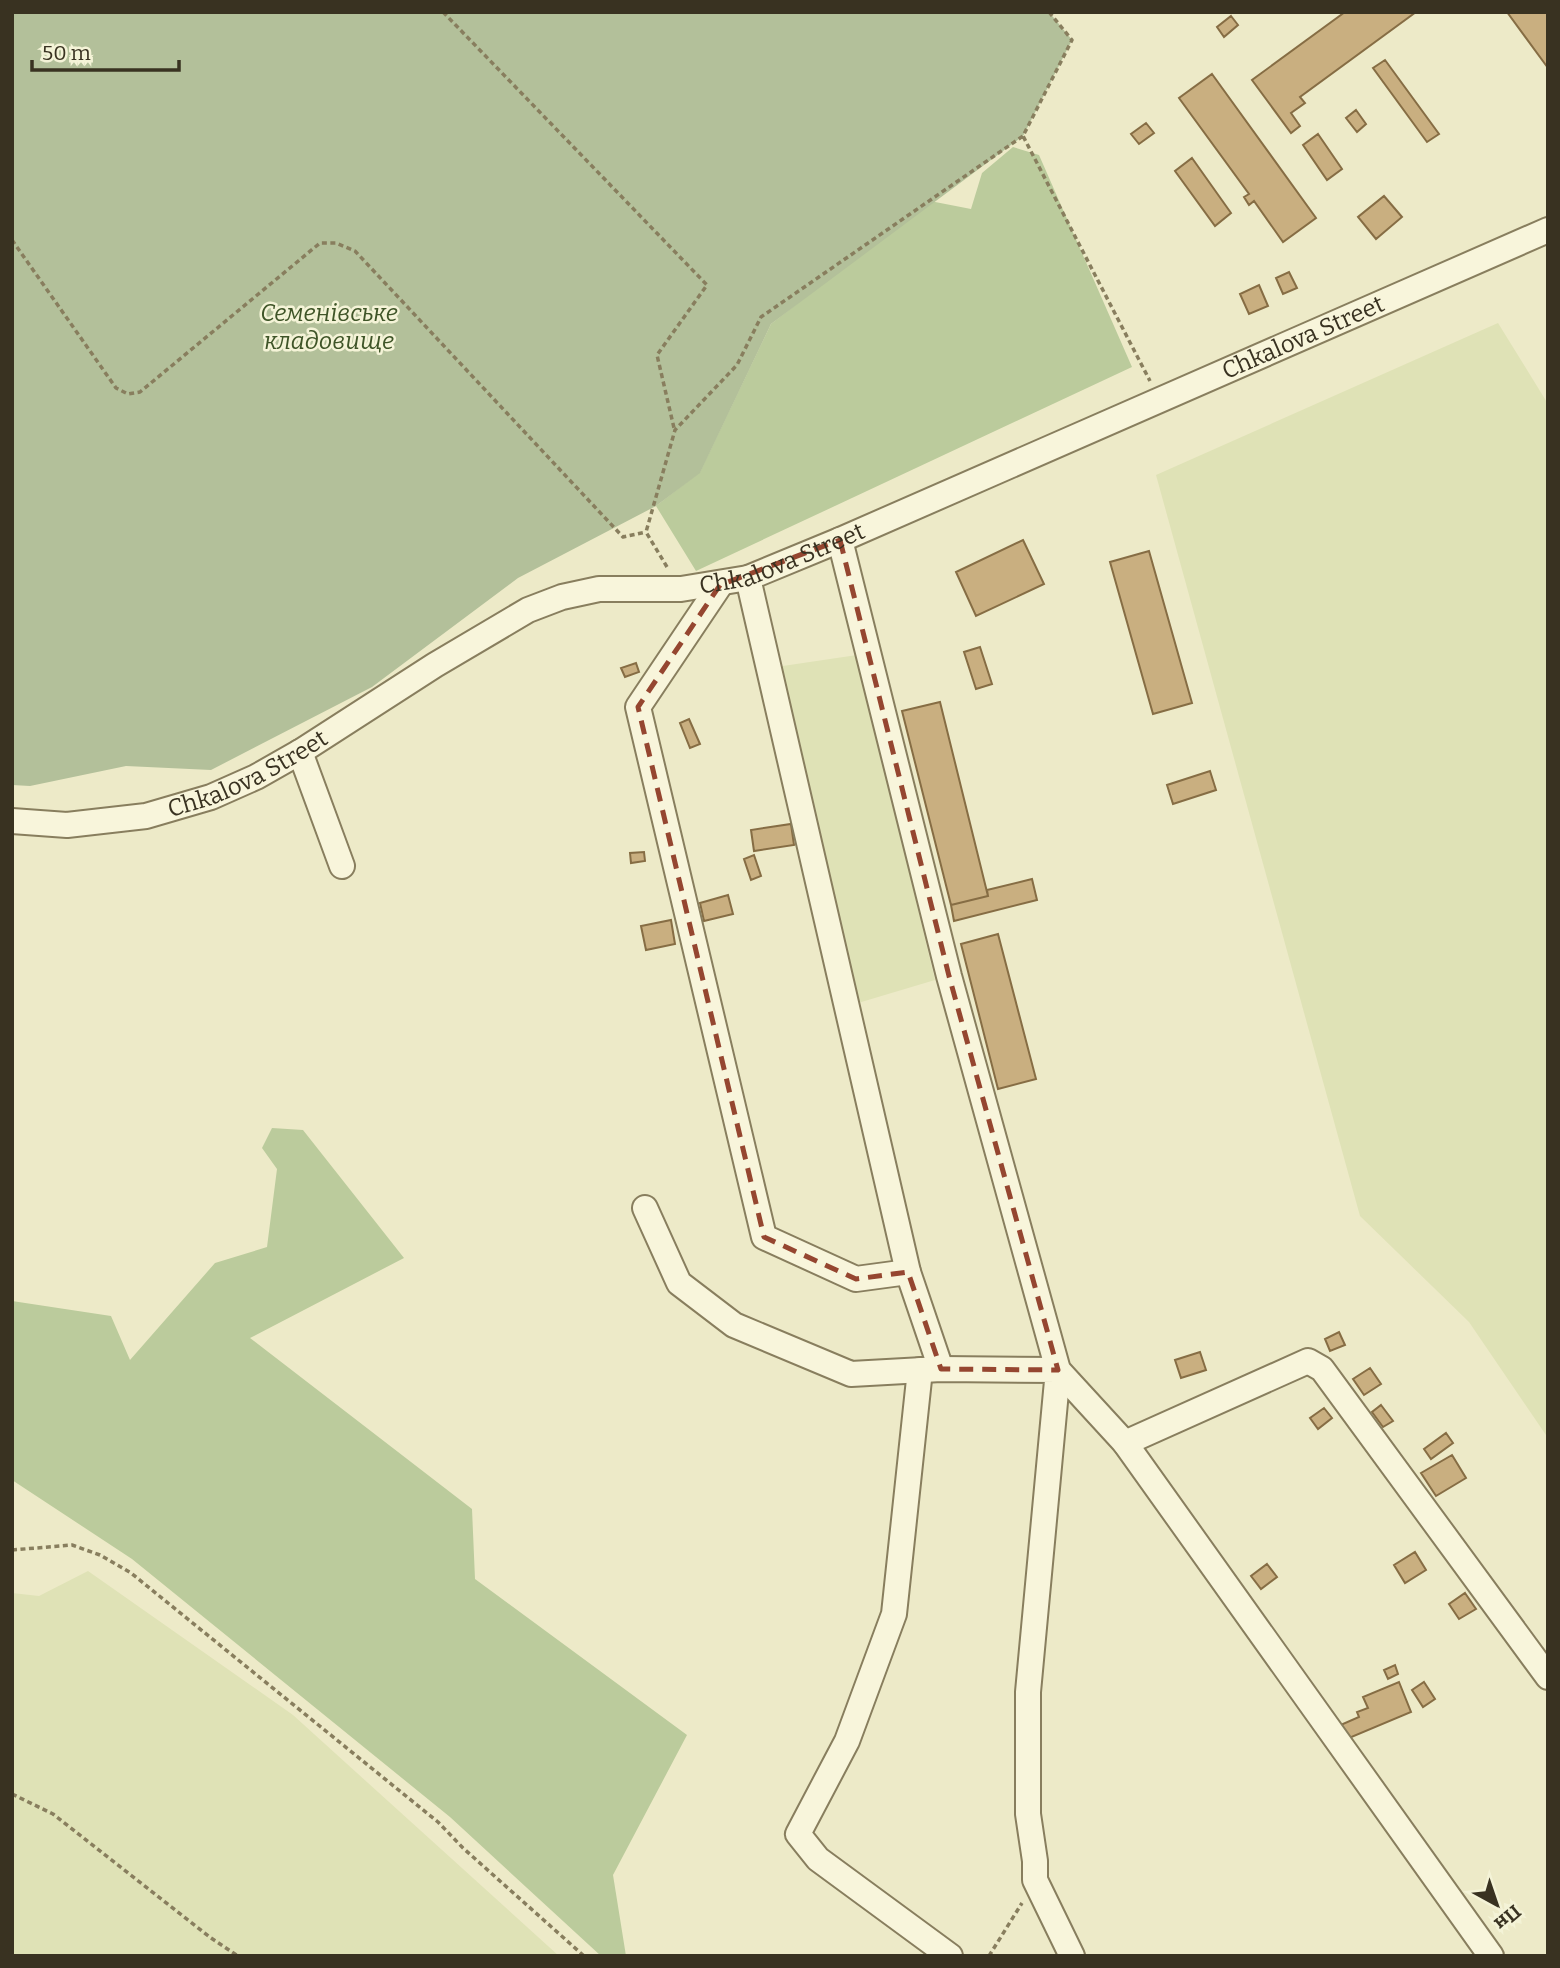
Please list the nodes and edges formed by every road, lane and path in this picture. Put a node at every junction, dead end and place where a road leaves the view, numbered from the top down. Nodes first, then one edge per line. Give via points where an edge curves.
1 (443, 12) edge
2 (1049, 12) edge
3 (1023, 136) junction
4 (1548, 230) edge
5 (12, 240) edge
6 (1159, 399) junction
7 (675, 430) junction
8 (646, 532) junction
9 (840, 540) junction
10 (748, 579) junction
11 (720, 585) junction
12 (681, 589) junction
13 (299, 752) junction
14 (12, 821) edge
15 (342, 866) dead end
16 (645, 1208) dead end
17 (908, 1272) junction
18 (931, 1369) junction
19 (1058, 1370) junction
20 (1125, 1443) junction
21 (12, 1550) edge
22 (1548, 1677) edge
23 (12, 1794) edge
24 (1035, 1880) junction
25 (238, 1956) edge
26 (584, 1956) edge
27 (950, 1956) edge
28 (989, 1956) edge
29 (1072, 1956) edge
30 (1491, 1956) edge

1 - 7 path via 707,285 657,355
2 - 3 path via 1072,40
3 - 6 path
3 - 7 path via 761,317 737,365
4 - 6 street, Chkalova Street
5 - 8 path via 116,388 128,394 140,392 320,243 336,243 355,251 623,537
6 - 9 street, Chkalova Street
7 - 8 path
8 - 12 path
9 - 10 street, Chkalova Street
9 - 19 street via 949,976
10 - 11 street, Chkalova Street
10 - 17 street
11 - 12 street, Chkalova Street
11 - 17 street via 638,707 764,1237 856,1279
12 - 13 street, Chkalova Street via 599,589 528,610
13 - 14 street, Chkalova Street via 211,797 146,816 67,825
13 - 15 street
16 - 18 street via 680,1283 734,1325 851,1374
17 - 18 street
18 - 19 street
18 - 27 street via 894,1614 847,1741 798,1834 818,1859
19 - 20 street
19 - 24 street via 1028,1692 1028,1814
20 - 22 street via 1308,1361 1322,1369
20 - 30 street
21 - 26 path via 72,1545 131,1573 438,1822
23 - 25 path via 52,1814
24 - 28 path
24 - 29 street

